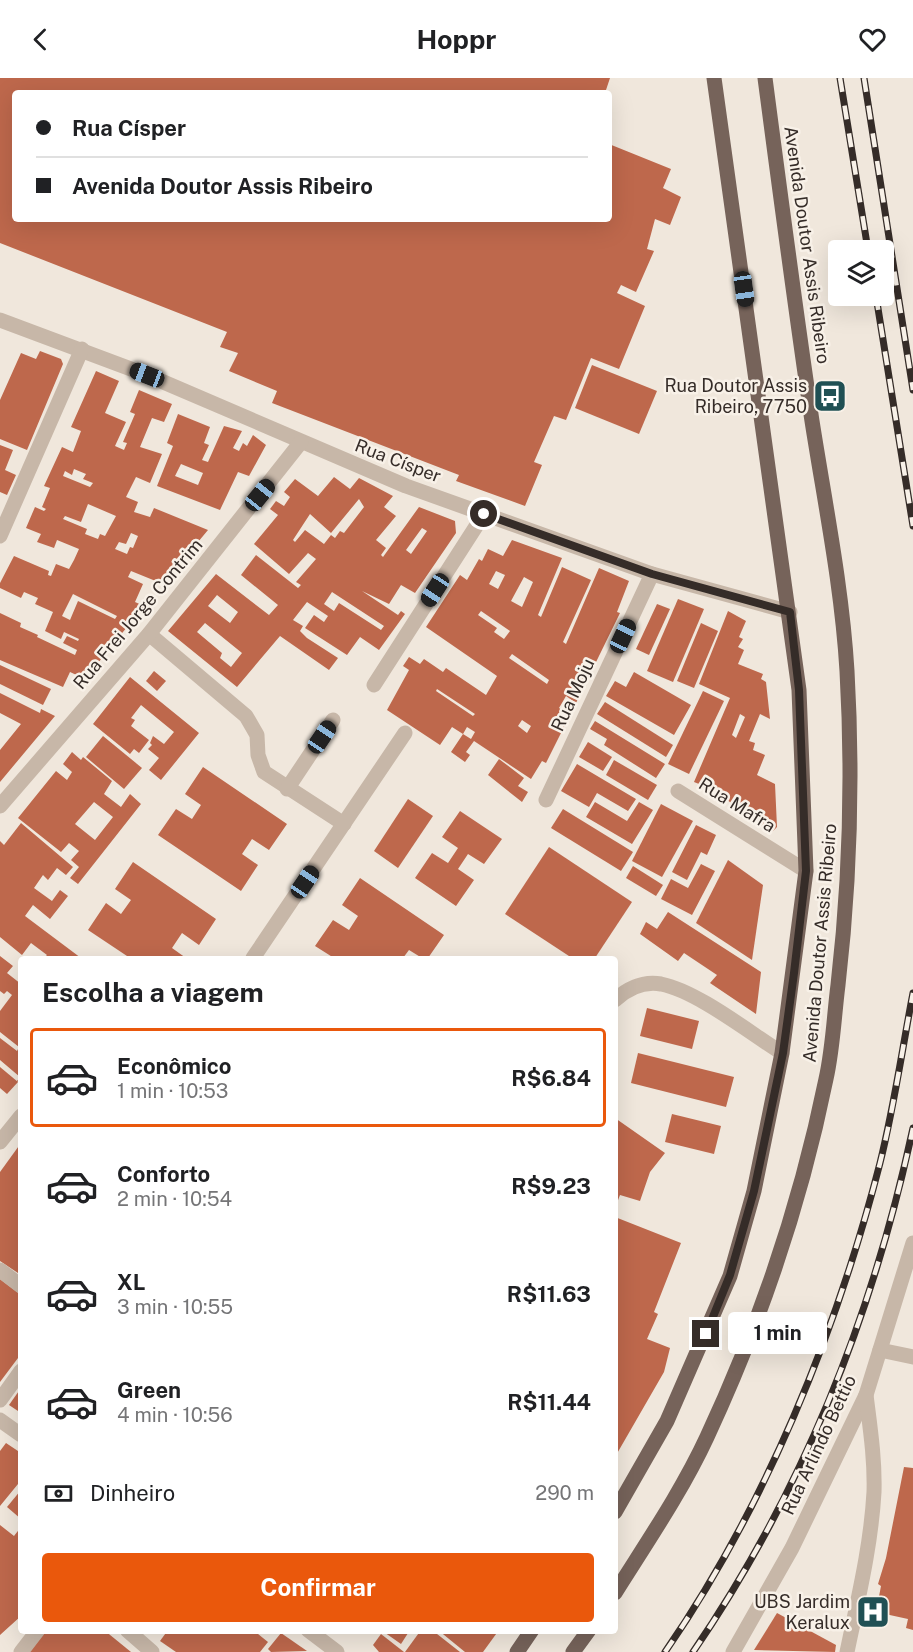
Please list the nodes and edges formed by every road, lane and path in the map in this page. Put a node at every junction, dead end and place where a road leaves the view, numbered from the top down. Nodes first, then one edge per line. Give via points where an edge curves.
1 (714, 78) edge
2 (765, 78) edge
3 (0, 320) edge
4 (82, 350) junction
5 (302, 442) junction
6 (484, 514) junction
7 (0, 536) edge
8 (652, 574) junction
9 (790, 612) junction
10 (149, 634) junction
11 (374, 685) dead end
12 (333, 720) dead end
13 (405, 733) dead end
14 (287, 789) junction
15 (678, 791) dead end
16 (546, 800) dead end
17 (0, 806) edge
18 (344, 824) junction
19 (806, 871) junction
20 (254, 956) edge
21 (618, 997) edge
22 (783, 1053) junction
23 (18, 1120) edge
24 (0, 1142) edge
25 (913, 1243) edge
26 (0, 1270) edge
27 (18, 1284) edge
28 (880, 1350) junction
29 (913, 1357) edge
30 (18, 1375) edge
31 (866, 1395) junction
32 (0, 1400) edge
33 (0, 1420) edge
34 (18, 1432) edge
35 (618, 1502) edge
36 (618, 1588) edge
37 (35, 1634) edge
38 (131, 1634) edge
39 (529, 1634) edge
40 (586, 1634) edge
41 (324, 1635) edge
42 (21, 1652) edge
43 (152, 1652) edge
44 (337, 1652) edge
45 (517, 1652) edge
46 (573, 1652) edge
47 (733, 1652) edge
48 (847, 1652) edge

1 - 9 main road, Avenida Doutor Assis Ribeiro
2 - 36 main road, Avenida Doutor Assis Ribeiro via 847,669 850,828 844,934 828,1074 808,1160 772,1275 747,1345 705,1440
3 - 4 street, Rua Císper
4 - 5 street, Rua Císper
4 - 7 street
5 - 6 street, Rua Císper
5 - 10 street, Rua Frei Jorge Contrim
6 - 8 street, Rua Císper
6 - 11 street
8 - 9 street, Rua Císper
8 - 16 street, Rua Moju
9 - 19 main road, Avenida Doutor Assis Ribeiro via 799,690
10 - 14 street via 246,716 257,735 264,772
10 - 17 street, Rua Frei Jorge Contrim
12 - 14 street
13 - 18 street
14 - 18 street
15 - 19 street, Rua Mafra
18 - 20 street
19 - 22 main road, Avenida Doutor Assis Ribeiro
21 - 22 street via 637,985 673,987
22 - 35 main road, Avenida Doutor Assis Ribeiro via 754,1191 730,1275 667,1421
23 - 24 street
25 - 28 street, Rua Arlindo Bettio
26 - 27 street
28 - 29 street
28 - 31 street, Rua Arlindo Bettio
30 - 32 street
31 - 47 street, Rua Arlindo Bettio via 792,1548
31 - 48 street via 874,1492
33 - 34 street
37 - 42 street
38 - 43 street
39 - 45 main road
40 - 46 main road
41 - 44 street

